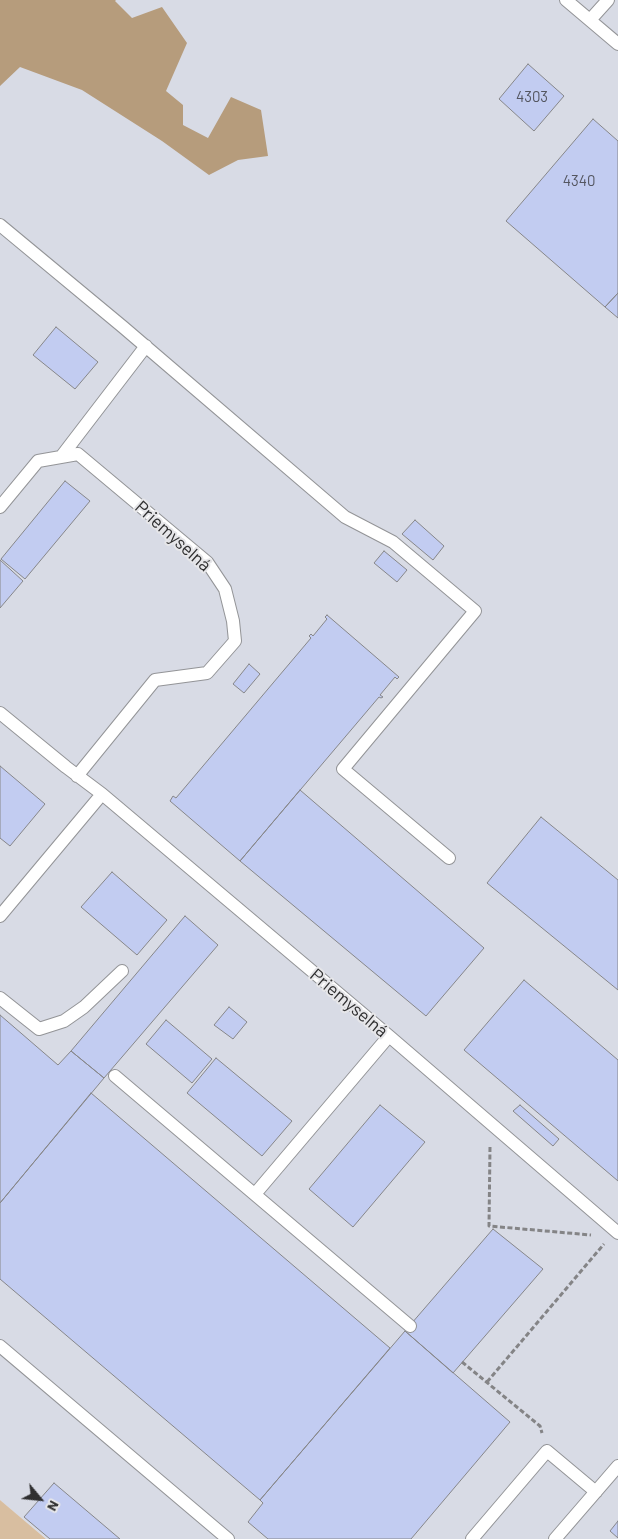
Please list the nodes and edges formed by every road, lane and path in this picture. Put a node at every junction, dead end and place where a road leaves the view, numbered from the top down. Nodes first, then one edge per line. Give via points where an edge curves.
1 (566, 0) edge
2 (608, 0) edge
3 (590, 20) junction
4 (618, 44) edge
5 (0, 225) edge
6 (146, 346) junction
7 (60, 457) junction
8 (0, 507) edge
9 (0, 713) edge
10 (77, 776) junction
11 (102, 794) junction
12 (449, 858) dead end
13 (0, 916) edge
14 (122, 971) dead end
15 (0, 998) edge
16 (389, 1036) junction
17 (115, 1076) dead end
18 (490, 1122) junction
19 (255, 1194) junction
20 (615, 1233) edge
21 (410, 1326) dead end
22 (0, 1346) edge
23 (462, 1362) dead end
24 (487, 1382) junction
25 (547, 1451) junction
26 (618, 1466) edge
27 (596, 1492) junction
28 (228, 1539) edge
29 (472, 1539) edge
30 (554, 1539) edge

1 - 3 lane
2 - 3 lane
3 - 4 lane
5 - 6 lane
6 - 7 lane
6 - 12 lane via 345,517 393,542 475,611 343,769
7 - 8 lane, Priemyselná via 38,461
7 - 10 lane, Priemyselná via 78,454 207,562 225,589 235,641 207,673 155,680
9 - 10 lane, Priemyselná
10 - 11 lane, Priemyselná
11 - 13 lane
11 - 16 lane, Priemyselná
14 - 15 lane via 64,1021 39,1029
16 - 18 lane, Priemyselná
16 - 19 lane
17 - 19 lane
18 - 20 lane, Priemyselná
18 - 20 path via 489,1226
19 - 21 lane
20 - 24 path
22 - 28 lane
23 - 24 path
24 - 25 path via 540,1426
25 - 27 lane
25 - 29 lane
26 - 27 lane
27 - 30 lane

